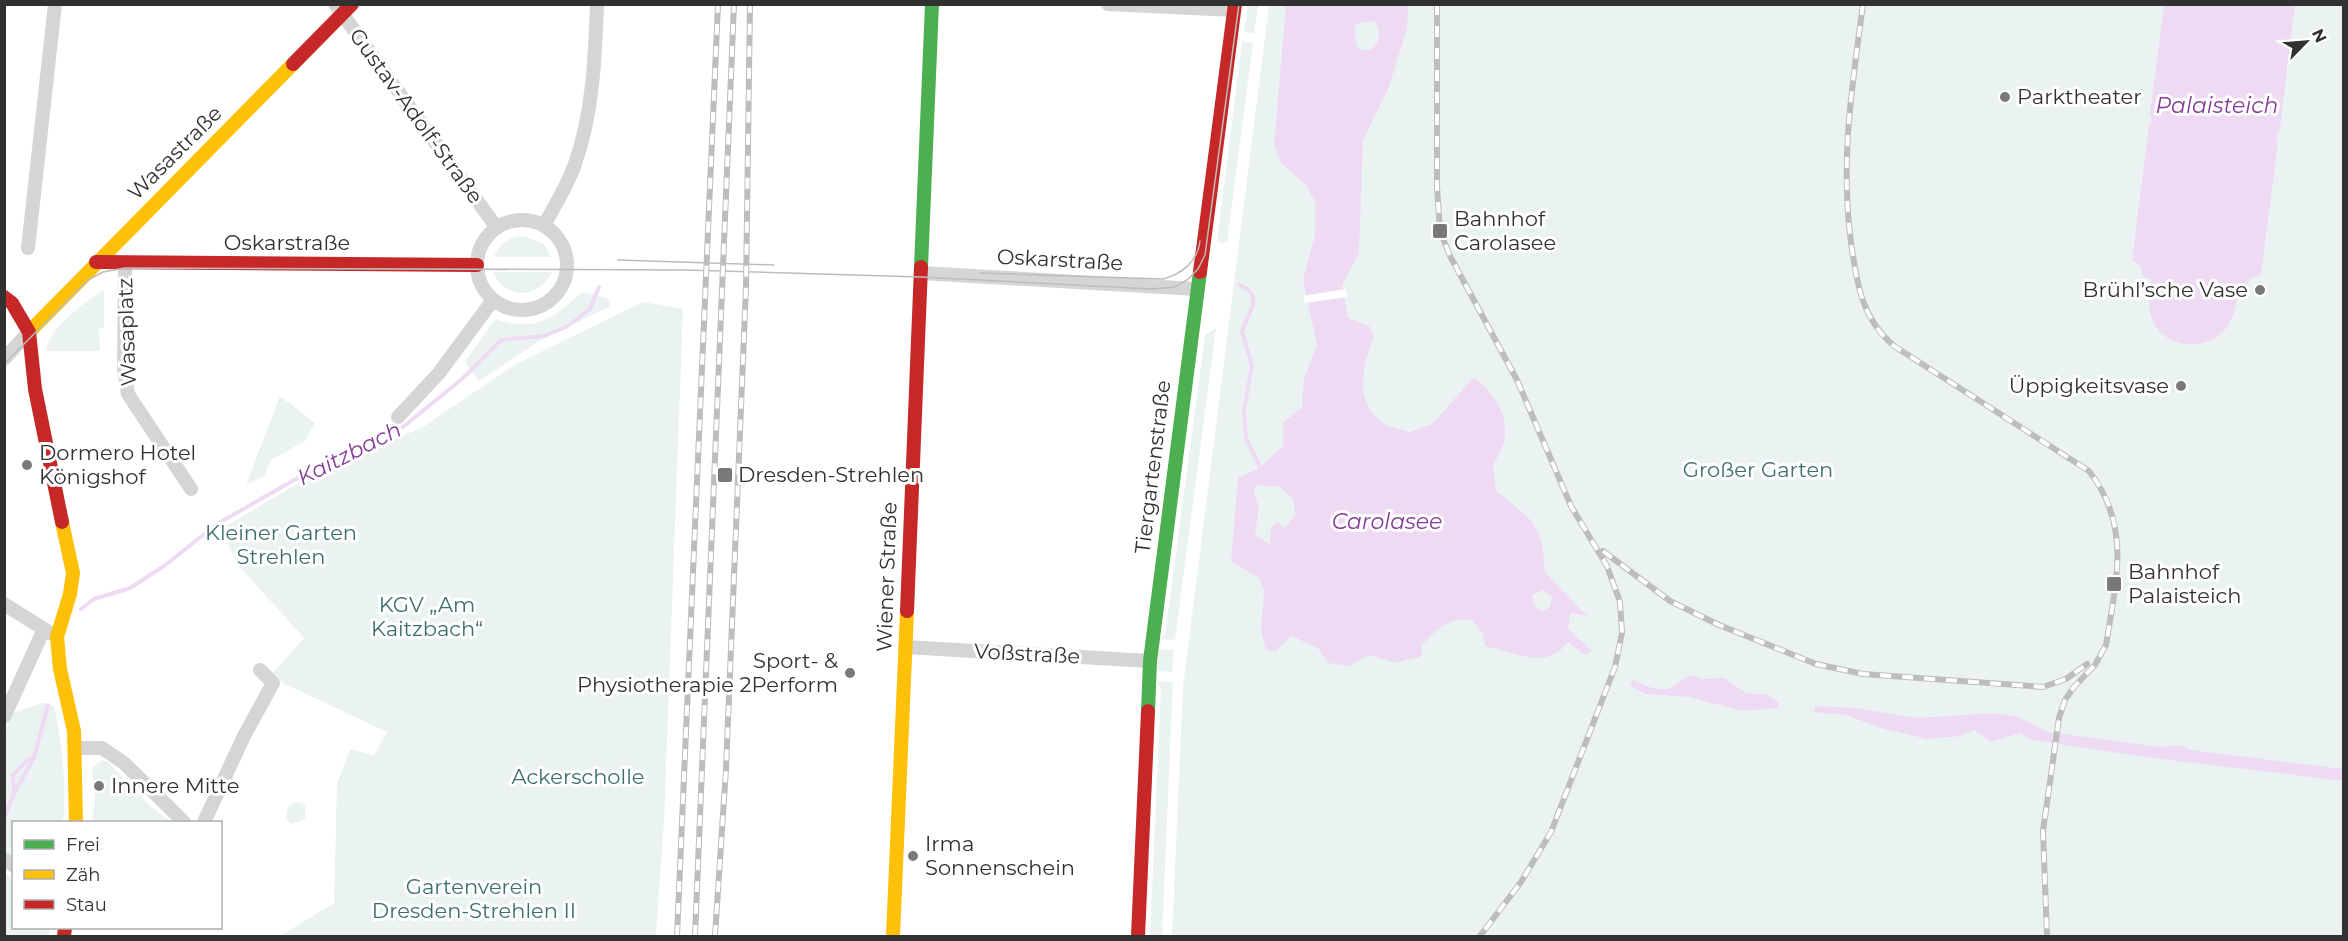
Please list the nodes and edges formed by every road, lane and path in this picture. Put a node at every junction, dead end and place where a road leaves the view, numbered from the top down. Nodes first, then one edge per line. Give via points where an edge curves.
1 (55, 4) edge
2 (597, 4) edge
3 (932, 4) edge
4 (1108, 4) edge
5 (1235, 7) edge
6 (343, 8) edge
7 (544, 226) junction
8 (497, 228) junction
9 (28, 248) dead end
10 (96, 262) junction
11 (125, 264) junction
12 (477, 264) junction
13 (921, 273) junction
14 (1197, 289) junction
15 (4, 297) edge
16 (493, 300) junction
17 (29, 333) junction
18 (4, 359) edge
19 (398, 417) dead end
20 (191, 489) dead end
21 (4, 604) edge
22 (44, 628) junction
23 (57, 637) junction
24 (905, 647) junction
25 (1150, 661) junction
26 (260, 670) dead end
27 (4, 717) edge
28 (76, 748) junction
29 (76, 821) edge
30 (183, 821) edge
31 (204, 821) edge
32 (893, 936) edge
33 (1138, 936) edge

1 - 9 street
2 - 7 street via 592,97 586,125 575,165
3 - 13 street, Wiener Straße
4 - 5 street
5 - 14 street, Tiergartenstraße
6 - 8 street, Gustav-Adolf-Straße
6 - 10 street, Wasastraße
7 - 8 street via 520,220
7 - 16 street via 563,246 567,260 564,282 556,294 533,309 505,307
8 - 12 street via 481,247
10 - 11 street, Oskarstraße
10 - 17 street, Wasastraße
11 - 12 street, Oskarstraße
11 - 20 street, Wasaplatz via 125,385
12 - 16 street via 480,280
13 - 14 street, Oskarstraße
13 - 24 street, Wiener Straße
14 - 25 street, Tiergartenstraße
15 - 17 street via 12,303
16 - 19 street via 439,373
17 - 18 street
17 - 23 street via 36,395 73,573
21 - 22 street
22 - 23 street
22 - 27 street
23 - 28 street
24 - 25 street, Voßstraße
24 - 32 street, Wiener Straße
25 - 33 street, Tiergartenstraße
26 - 31 street via 273,683
28 - 29 street
28 - 30 street via 102,748 117,758

